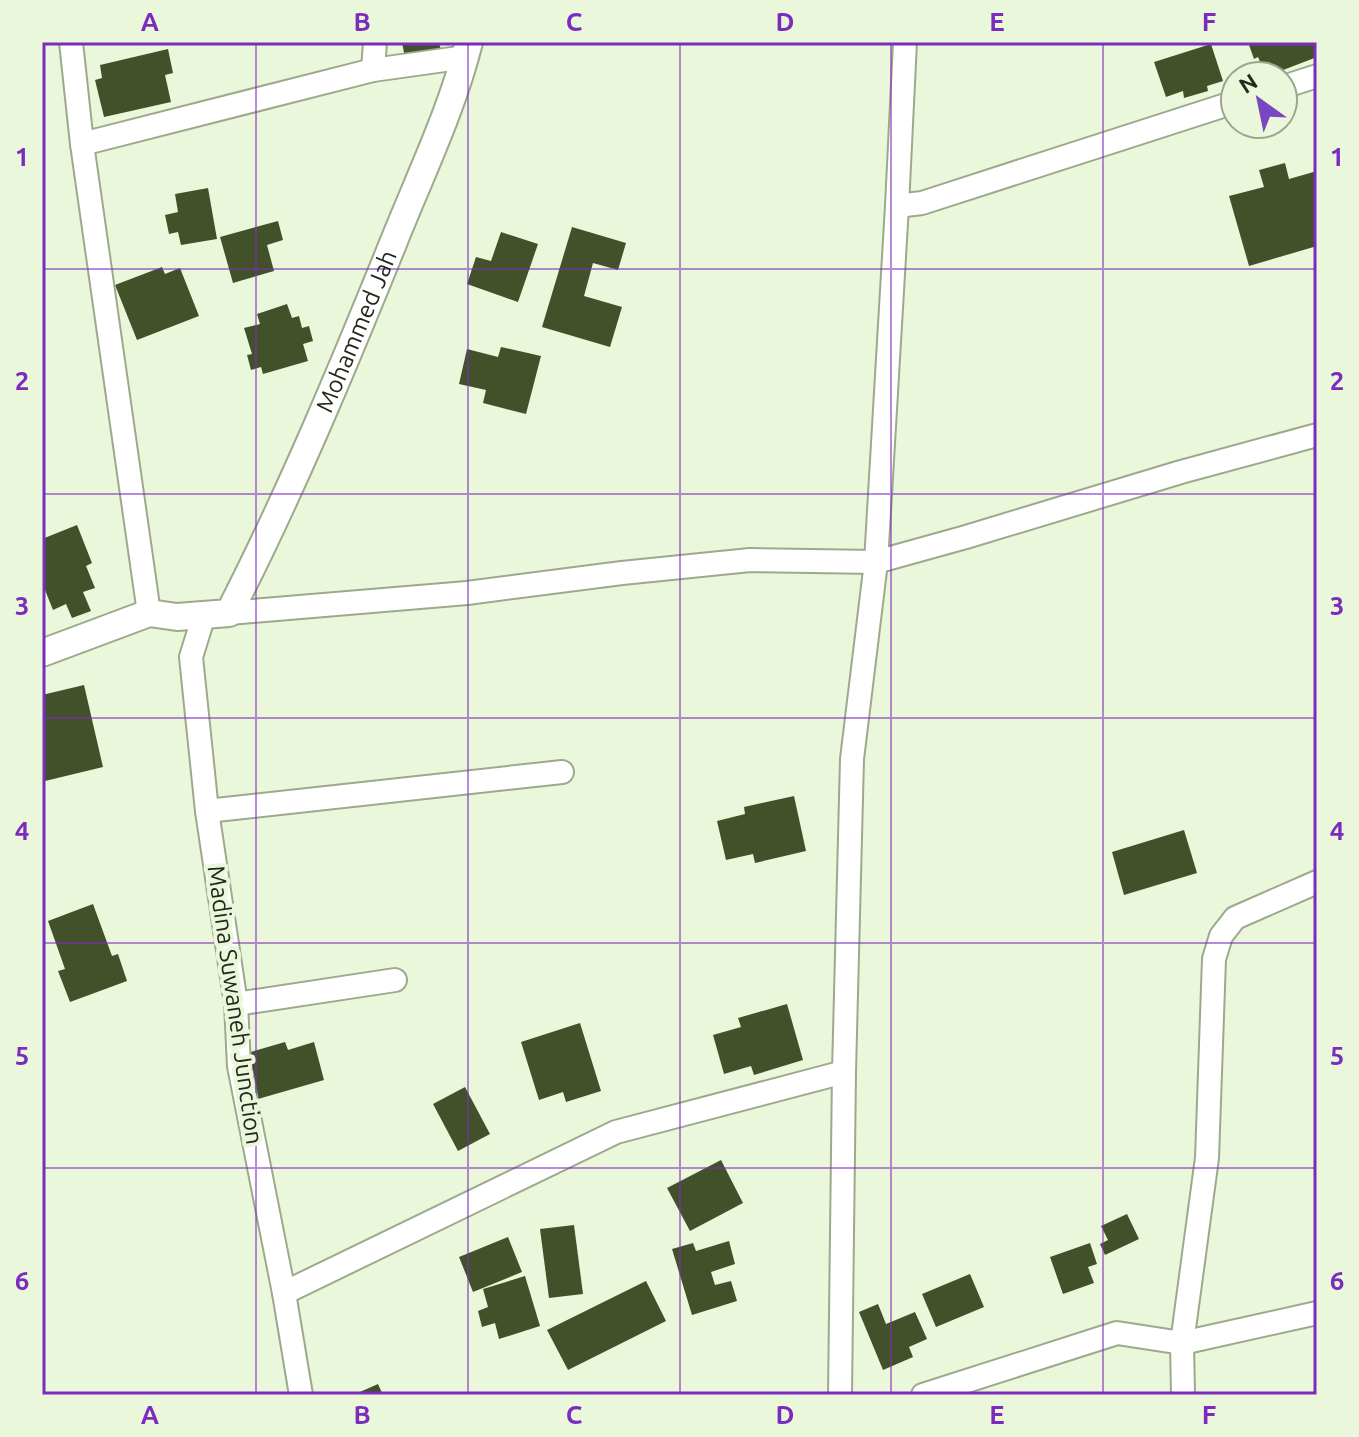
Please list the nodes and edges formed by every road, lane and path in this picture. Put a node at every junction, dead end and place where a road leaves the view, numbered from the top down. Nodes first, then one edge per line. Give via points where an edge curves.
1 (71, 42) edge
2 (375, 42) edge
3 (905, 42) edge
4 (468, 49) edge
5 (373, 70) junction
6 (1219, 107) edge
7 (82, 144) junction
8 (897, 206) junction
9 (1317, 435) edge
10 (876, 562) junction
11 (149, 613) junction
12 (216, 614) junction
13 (42, 653) edge
14 (562, 772) dead end
15 (207, 811) junction
16 (1317, 882) edge
17 (395, 980) dead end
18 (236, 1004) junction
19 (844, 1072) junction
20 (284, 1293) junction
21 (1317, 1313) edge
22 (1182, 1343) junction
23 (301, 1395) edge
24 (840, 1395) edge
25 (923, 1395) edge
26 (1183, 1395) edge

1 - 7 street
2 - 5 street
3 - 8 street
4 - 5 street
4 - 12 street, Mohammed Jah via 334,388 268,536
5 - 7 street
6 - 8 street via 922,203
7 - 11 street
8 - 10 street
9 - 10 street
10 - 12 street via 750,560 467,593
10 - 19 street via 852,759
11 - 12 street
11 - 13 street
12 - 15 street, Madina Suwaneh Junction via 191,657
14 - 15 street
15 - 18 street, Madina Suwaneh Junction
16 - 22 street via 1235,918 1221,936 1214,959 1207,1158
17 - 18 street
18 - 20 street, Madina Suwaneh Junction via 239,1066
19 - 20 street via 616,1132
19 - 24 street
20 - 23 street, Madina Suwaneh Junction
21 - 22 street
22 - 25 street via 1117,1333
22 - 26 street

